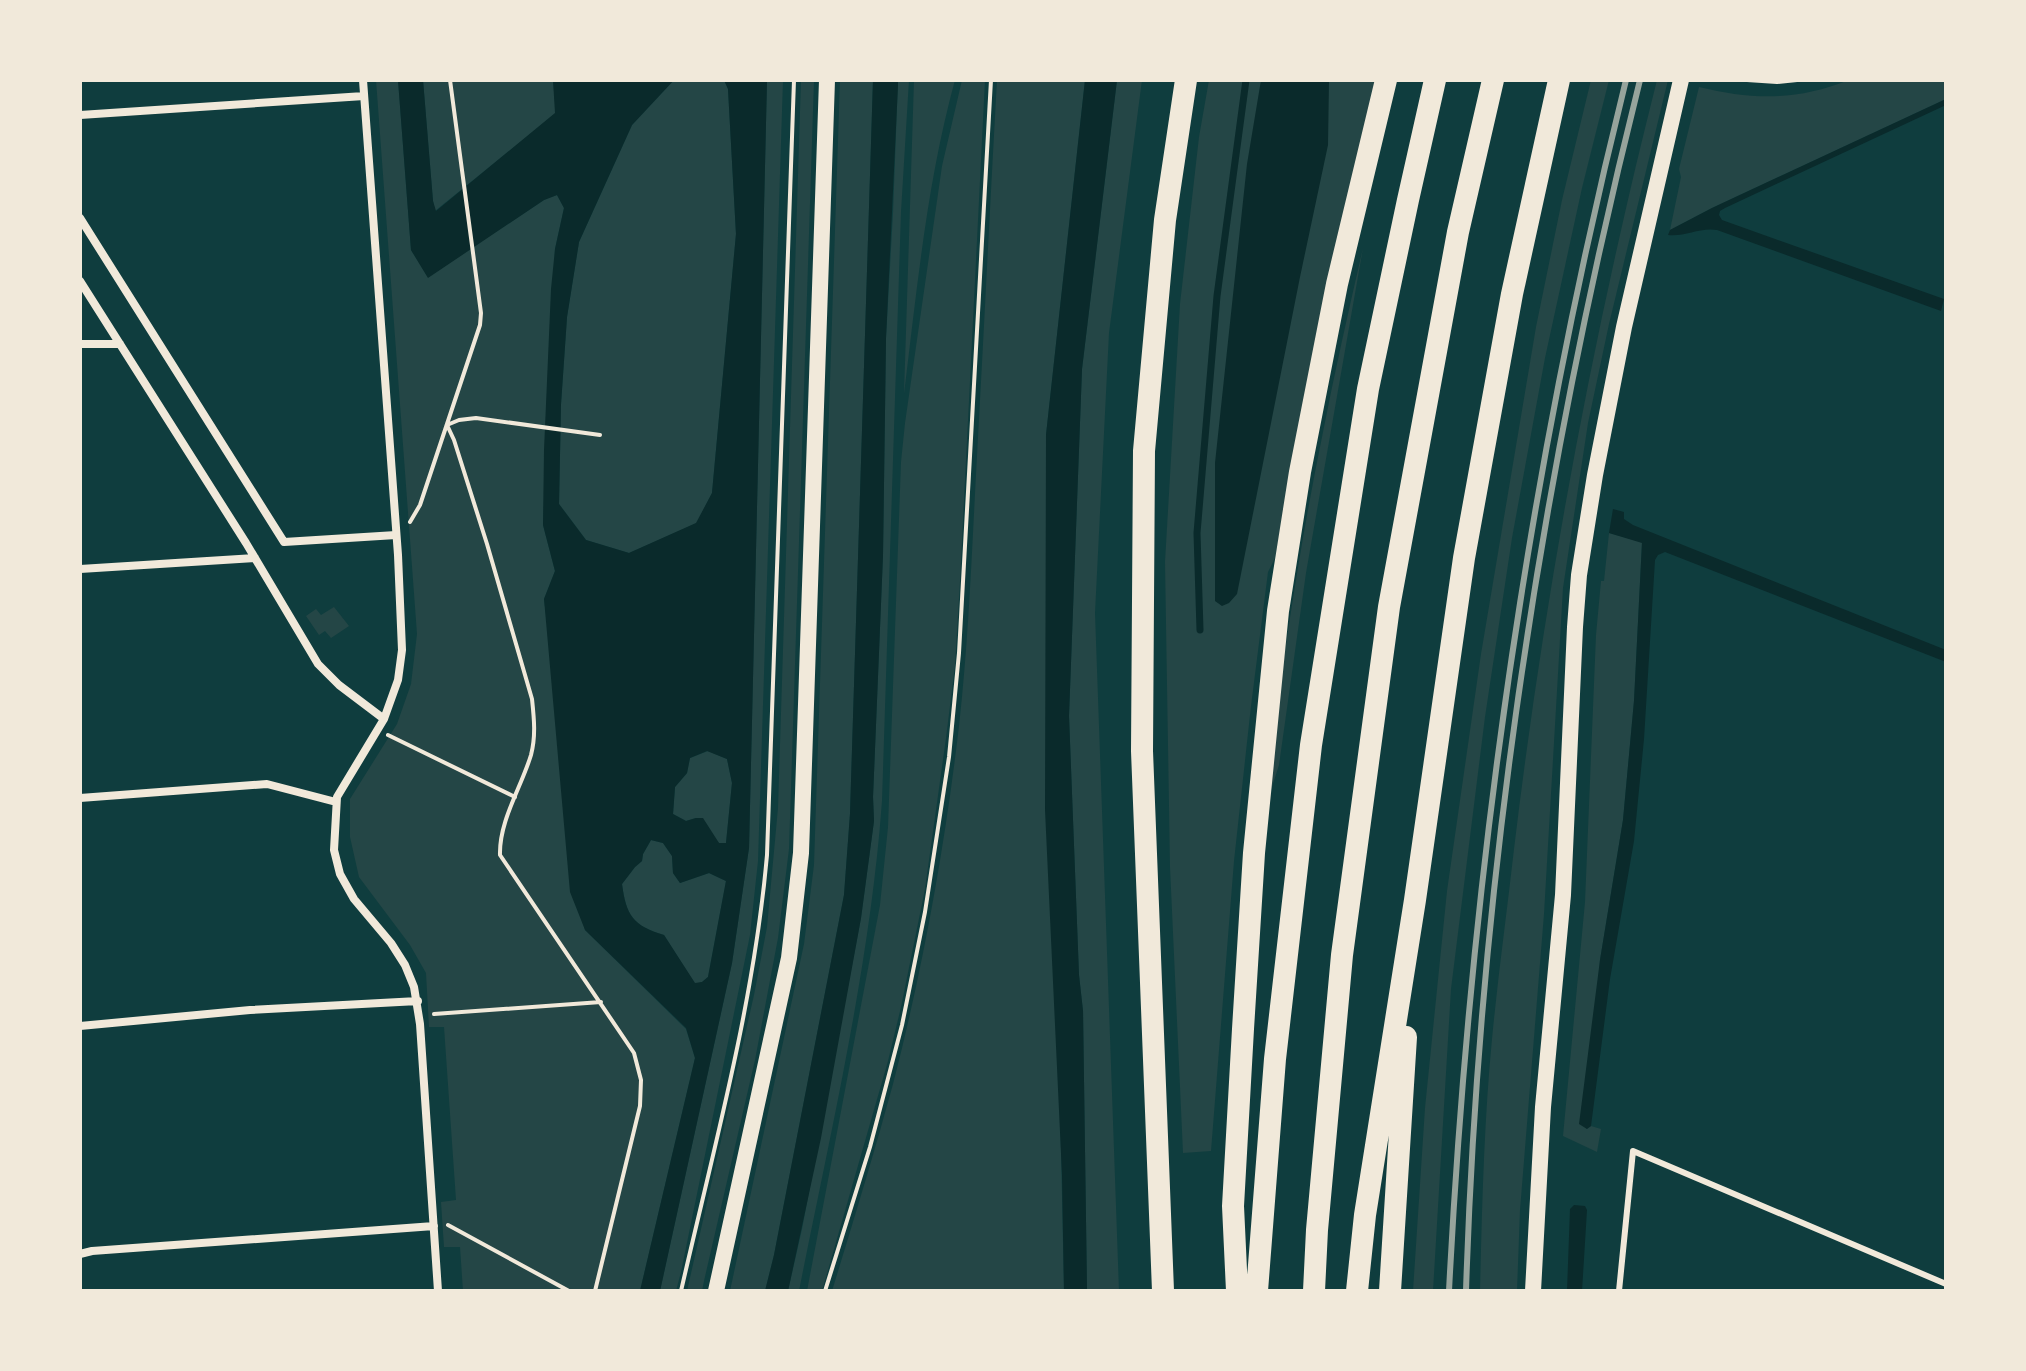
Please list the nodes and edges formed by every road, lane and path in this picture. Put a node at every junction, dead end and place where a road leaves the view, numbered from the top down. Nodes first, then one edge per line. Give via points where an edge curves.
1 (363, 80) edge
2 (450, 80) edge
3 (794, 80) edge
4 (827, 80) edge
5 (991, 80) edge
6 (1186, 80) edge
7 (1386, 80) edge
8 (1435, 80) edge
9 (1493, 80) edge
10 (1559, 80) edge
11 (1681, 80) edge
12 (1747, 80) edge
13 (1797, 80) edge
14 (364, 96) junction
15 (80, 115) edge
16 (80, 218) edge
17 (80, 281) edge
18 (80, 344) edge
19 (120, 344) junction
20 (447, 425) junction
21 (600, 435) dead end
22 (396, 535) junction
23 (255, 558) junction
24 (80, 569) edge
25 (384, 719) junction
26 (377, 730) junction
27 (515, 797) junction
28 (80, 798) edge
29 (336, 802) junction
30 (1415, 900) junction
31 (418, 1001) junction
32 (601, 1002) junction
33 (419, 1016) junction
34 (80, 1026) edge
35 (434, 1226) junction
36 (80, 1254) edge
37 (1946, 1284) edge
38 (716, 1290) edge
39 (438, 1291) edge
40 (569, 1291) edge
41 (595, 1291) edge
42 (681, 1291) edge
43 (825, 1291) edge
44 (1163, 1291) edge
45 (1237, 1291) edge
46 (1257, 1291) edge
47 (1314, 1291) edge
48 (1357, 1291) edge
49 (1390, 1291) edge
50 (1533, 1291) edge
51 (1619, 1291) edge

1 - 14 street
2 - 20 path via 481,301 480,325
3 - 42 path via 763,904
4 - 38 main road via 801,853 789,958
5 - 43 path via 949,757 902,1025
6 - 44 highway via 1165,220 1144,451 1142,751
7 - 45 highway via 1331,315 1278,611 1244,1014 1233,1206
8 - 46 highway via 1368,389 1311,745 1277,1044
9 - 47 highway via 1458,232 1389,607 1342,955
10 - 30 highway via 1512,294 1464,558
11 - 50 main road via 1624,327 1579,575 1563,895
12 - 13 path
14 - 15 street
14 - 22 street
16 - 22 street via 278,536 284,542
17 - 19 street
18 - 19 street
19 - 23 street
20 - 21 path via 476,418
20 - 22 path via 420,505
20 - 27 path via 532,699 531,752
22 - 25 street via 402,650
23 - 24 street
23 - 25 street via 318,664
25 - 26 street
26 - 27 path
26 - 29 street
27 - 32 path via 500,838 500,855
28 - 29 street via 267,784
29 - 31 street via 334,850 340,874 399,955
30 - 48 highway
30 - 49 highway
31 - 33 street
31 - 34 street
32 - 33 path
32 - 41 path via 634,1053 641,1093
33 - 35 street
35 - 36 street
35 - 39 street
35 - 40 path via 449,1225
37 - 51 lane via 1633,1151

